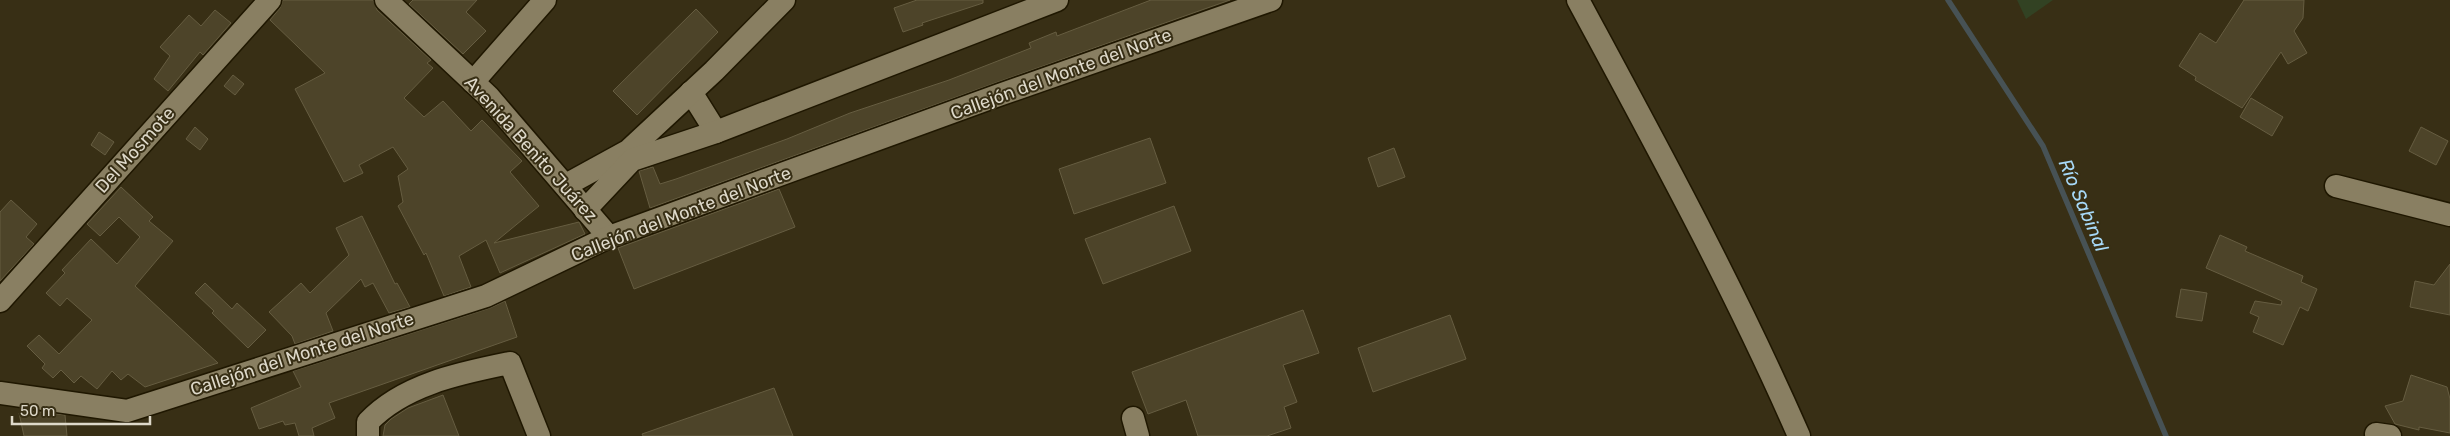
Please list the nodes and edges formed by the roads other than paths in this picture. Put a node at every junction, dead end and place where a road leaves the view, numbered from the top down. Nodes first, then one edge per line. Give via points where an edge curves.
1 (270, 0) edge
2 (386, 0) edge
3 (545, 0) edge
4 (784, 0) edge
5 (1057, 0) edge
6 (1271, 0) edge
7 (1578, 0) edge
8 (473, 82) junction
9 (691, 92) junction
10 (716, 132) junction
11 (630, 156) junction
12 (566, 185) junction
13 (2336, 186) dead end
14 (585, 210) junction
15 (2450, 215) edge
16 (609, 237) junction
17 (0, 301) edge
18 (0, 393) edge
19 (534, 435) edge
20 (368, 436) edge
21 (1799, 436) edge

1 - 17 street, Del Mosmote
2 - 8 street, Avenida Benito Juárez
3 - 8 street
4 - 9 street
5 - 10 street
6 - 16 street, Callejón del Monte del Norte
7 - 21 street via 1657,146 1766,362
8 - 12 street, Avenida Benito Juárez
9 - 10 street
9 - 11 street
10 - 11 street
11 - 12 street
11 - 14 street
12 - 14 street, Avenida Benito Juárez
13 - 15 street
14 - 16 street, Avenida Benito Juárez
16 - 18 street, Callejón del Monte del Norte via 486,296 127,411
19 - 20 street via 510,363 419,387 382,406 368,422

